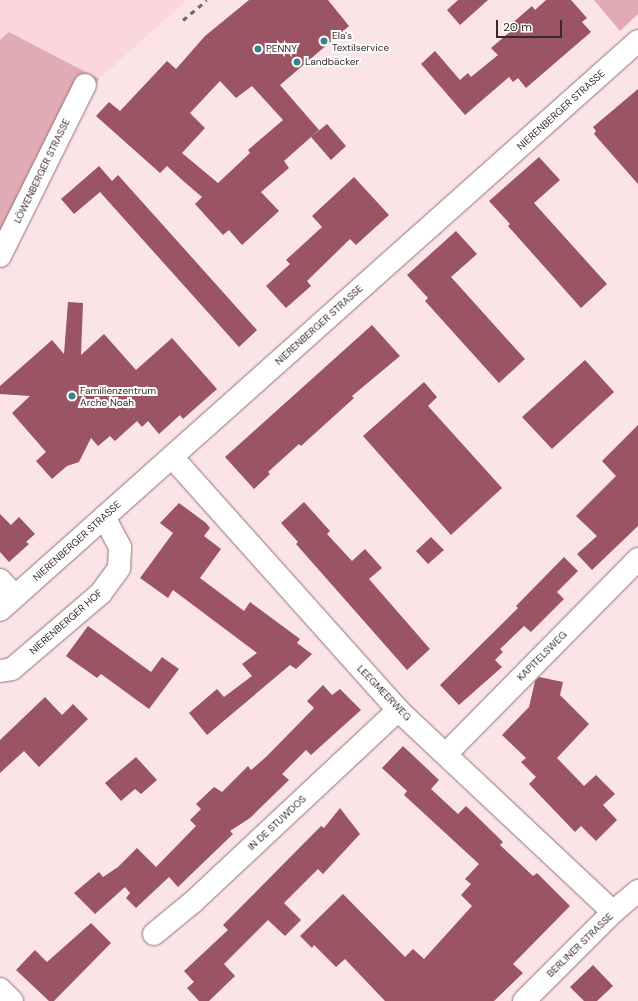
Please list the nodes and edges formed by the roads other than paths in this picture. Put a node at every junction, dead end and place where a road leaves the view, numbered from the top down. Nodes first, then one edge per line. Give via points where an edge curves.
1 (638, 41) edge
2 (85, 85) dead end
3 (0, 256) edge
4 (172, 457) junction
5 (104, 517) junction
6 (638, 559) edge
7 (0, 580) edge
8 (8, 603) edge
9 (0, 671) edge
10 (398, 710) junction
11 (446, 754) junction
12 (638, 892) edge
13 (613, 912) junction
14 (154, 934) dead end
15 (0, 989) edge
16 (12, 1001) edge
17 (524, 1001) edge

1 - 4 street, NIERENBERGER STRASSE
2 - 3 street, LÖWENBERGER STRASSE
4 - 5 street, NIERENBERGER STRASSE
4 - 10 street, LEEGMEERWEG
5 - 8 street, NIERENBERGER STRASSE
5 - 9 street, NIERENBERGER HOF via 120,547 119,568 95,598 12,669
6 - 11 street, KAPITELSWEG
7 - 8 street
10 - 11 street, LEEGMEERWEG
10 - 14 street, IN DE STUWDOS via 193,902
11 - 13 street, LEEGMEERWEG
12 - 13 street, BERLINER STRASSE
13 - 17 street, BERLINER STRASSE
15 - 16 street

